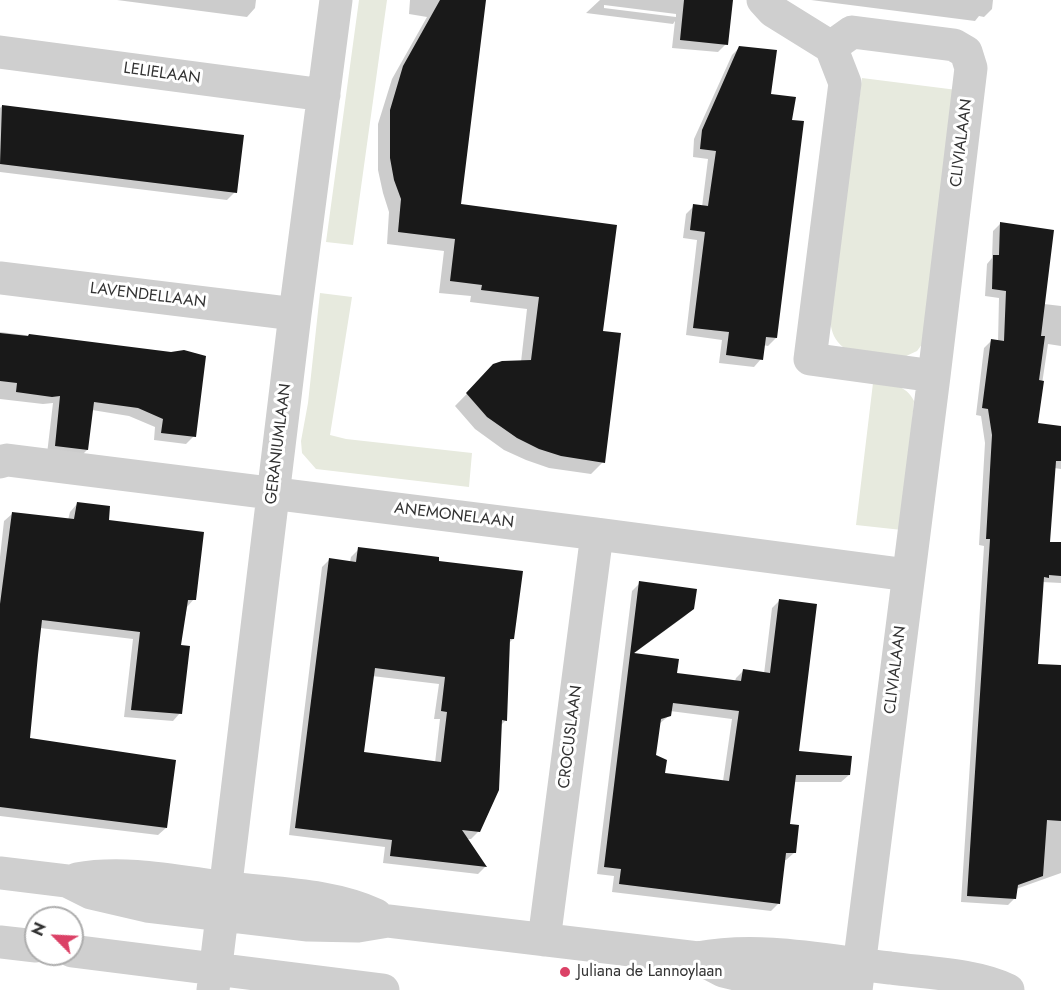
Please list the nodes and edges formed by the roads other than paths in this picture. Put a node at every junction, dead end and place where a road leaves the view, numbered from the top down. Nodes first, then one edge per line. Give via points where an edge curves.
1 (336, 0) edge
2 (763, 0) edge
3 (831, 47) junction
4 (0, 52) edge
5 (324, 95) junction
6 (0, 278) edge
7 (295, 314) junction
8 (934, 376) junction
9 (0, 462) edge
10 (273, 493) junction
11 (597, 534) junction
12 (908, 575) junction
13 (0, 873) edge
14 (225, 901) junction
15 (544, 940) junction
16 (0, 942) edge
17 (24, 945) edge
18 (84, 953) edge
19 (698, 958) junction
20 (858, 977) edge
21 (215, 980) edge
22 (383, 990) edge
23 (838, 990) edge
24 (1008, 990) edge

1 - 5 street, GERANIUMLAAN
2 - 3 street via 773,11
3 - 8 street via 845,83 810,359
3 - 8 street, CLIVIALAAN via 852,32 954,45 966,52 971,68
4 - 5 street, LELIELAAN
5 - 7 street, GERANIUMLAAN
6 - 7 street, LAVENDELLAAN
7 - 10 street, GERANIUMLAAN
8 - 12 street, CLIVIALAAN
9 - 10 street, ANEMONELAAN
10 - 11 street, ANEMONELAAN
10 - 14 street, GERANIUMLAAN
11 - 12 street, ANEMONELAAN
11 - 15 street, CROCUSLAAN
12 - 20 street, CLIVIALAAN
13 - 14 street via 67,881 92,893 147,906
14 - 15 street via 308,925 358,926 388,921
14 - 21 street, GERANIUMLAAN
15 - 19 street
16 - 17 street
18 - 21 street
19 - 20 street via 760,953
19 - 23 street via 746,977
20 - 24 street via 955,976
21 - 22 street

